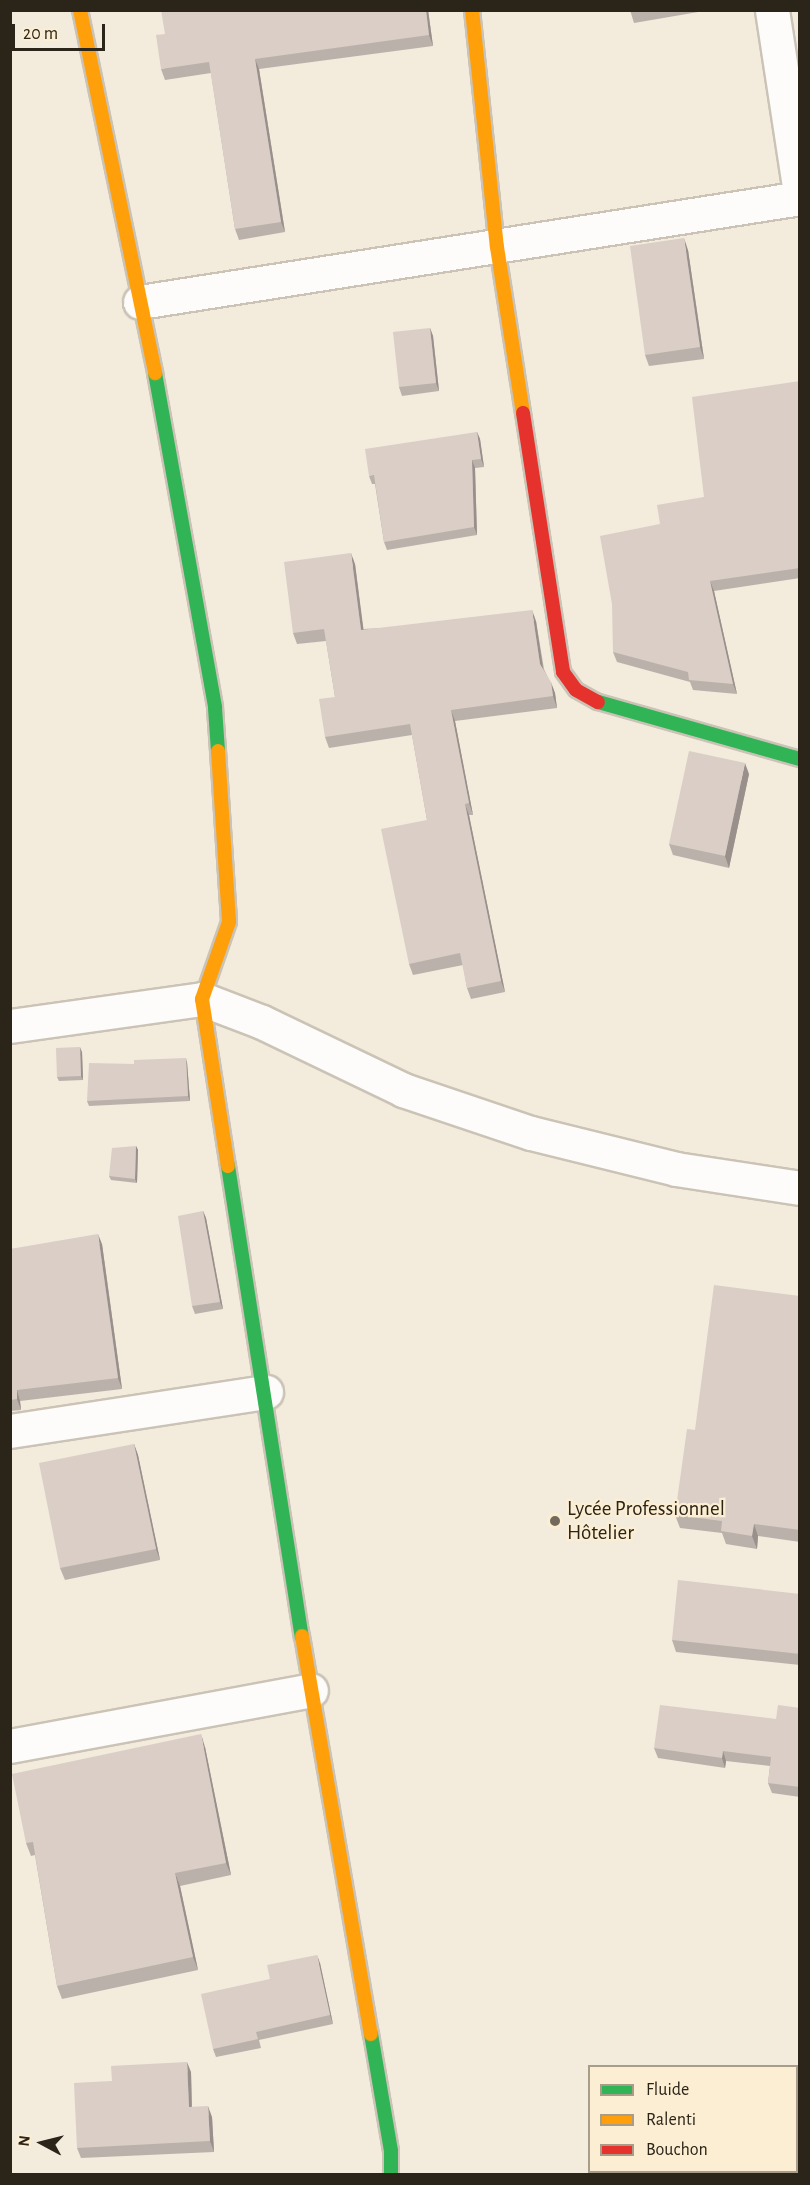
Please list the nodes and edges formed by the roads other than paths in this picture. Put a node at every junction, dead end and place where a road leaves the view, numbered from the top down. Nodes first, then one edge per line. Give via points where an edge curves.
1 (80, 10) edge
2 (472, 10) edge
3 (772, 10) edge
4 (800, 196) edge
5 (497, 247) junction
6 (140, 302) junction
7 (800, 759) edge
8 (202, 999) junction
9 (10, 1026) edge
10 (800, 1188) edge
11 (266, 1392) junction
12 (10, 1431) edge
13 (311, 1690) junction
14 (10, 1746) edge
15 (391, 2175) edge

1 - 6 street
2 - 5 street
3 - 4 street
4 - 5 street
5 - 6 street
5 - 7 street via 563,672 576,690 609,707
6 - 8 street via 215,708 229,922
8 - 9 street
8 - 10 street via 262,1022 403,1090 531,1133 676,1169
8 - 11 street
11 - 12 street
11 - 13 street
13 - 14 street
13 - 15 street via 391,2151

